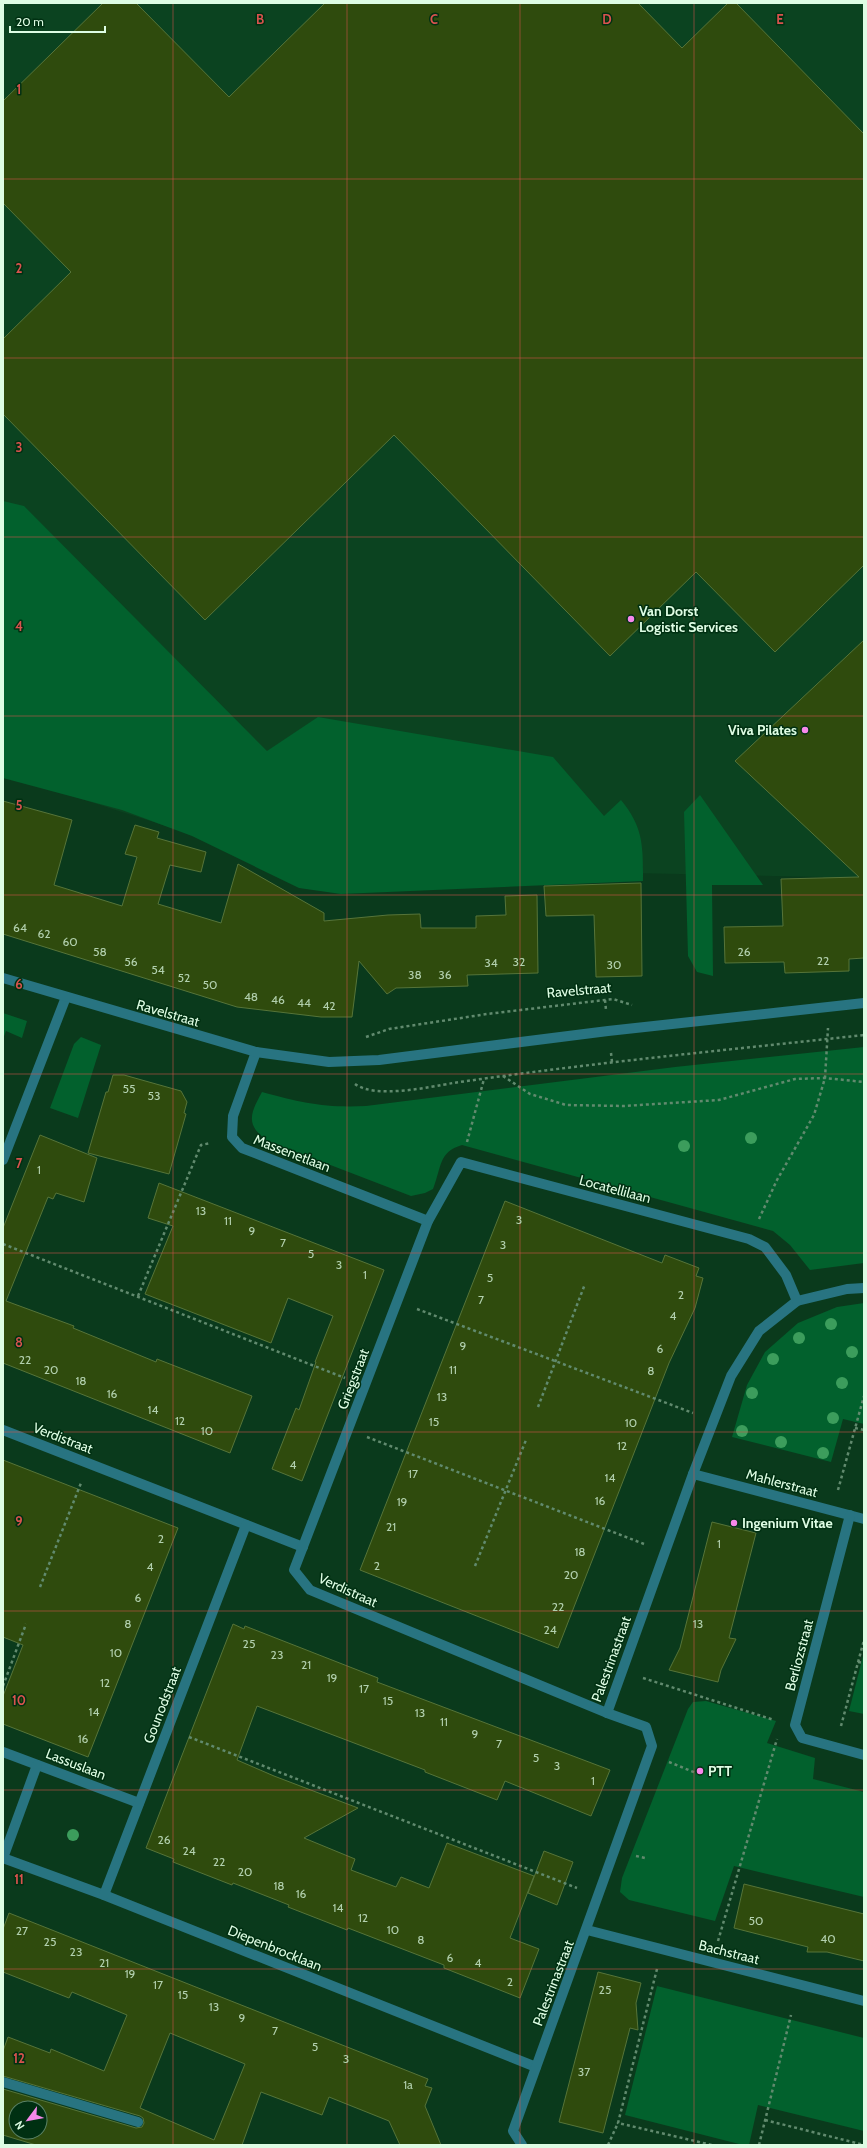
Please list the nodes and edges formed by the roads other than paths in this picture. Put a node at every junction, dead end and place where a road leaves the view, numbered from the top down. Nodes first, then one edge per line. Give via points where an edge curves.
1 (3, 978) edge
2 (66, 997) junction
3 (864, 1003) edge
4 (256, 1052) junction
5 (3, 1160) edge
6 (428, 1221) junction
7 (864, 1288) edge
8 (797, 1301) junction
9 (3, 1430) edge
10 (693, 1474) junction
11 (850, 1515) junction
12 (864, 1519) edge
13 (246, 1525) junction
14 (303, 1547) junction
15 (607, 1713) junction
16 (3, 1752) edge
17 (864, 1755) edge
18 (37, 1765) junction
19 (139, 1803) junction
20 (3, 1858) edge
21 (104, 1895) junction
22 (587, 1930) junction
23 (864, 2001) edge
24 (536, 2067) junction
25 (3, 2082) edge
26 (138, 2122) dead end
27 (522, 2145) edge

1 - 2 street, Ravelstraat
2 - 4 street, Ravelstraat
2 - 5 street
3 - 4 street, Ravelstraat via 608,1031 379,1060 329,1062
4 - 6 street, Massenetlaan via 233,1116 232,1137 242,1148
6 - 8 street, Locatellilaan via 461,1162 749,1239 765,1247 786,1275
6 - 14 street, Griegstraat
7 - 8 street via 847,1288
8 - 10 street, Palestrinastraat via 759,1331 731,1376
9 - 13 street, Verdistraat
10 - 11 street, Mahlerstraat
10 - 15 street, Palestrinastraat
11 - 12 street, Mahlerstraat
11 - 17 street, Berliozstraat via 795,1725 802,1738
13 - 14 street, Verdistraat
13 - 19 street, Gounodstraat
14 - 15 street, Verdistraat via 294,1570 310,1590
15 - 22 street, Palestrinastraat via 646,1727 652,1746
16 - 18 street, Lassuslaan
18 - 19 street, Lassuslaan
18 - 20 street, Diepenbrocklaan
19 - 21 street, Gounodstraat
20 - 21 street, Diepenbrocklaan
21 - 24 street, Diepenbrocklaan
22 - 23 street, Bachstraat
22 - 24 street, Palestrinastraat
24 - 27 street, Palestrinastraat via 513,2131
25 - 26 street

